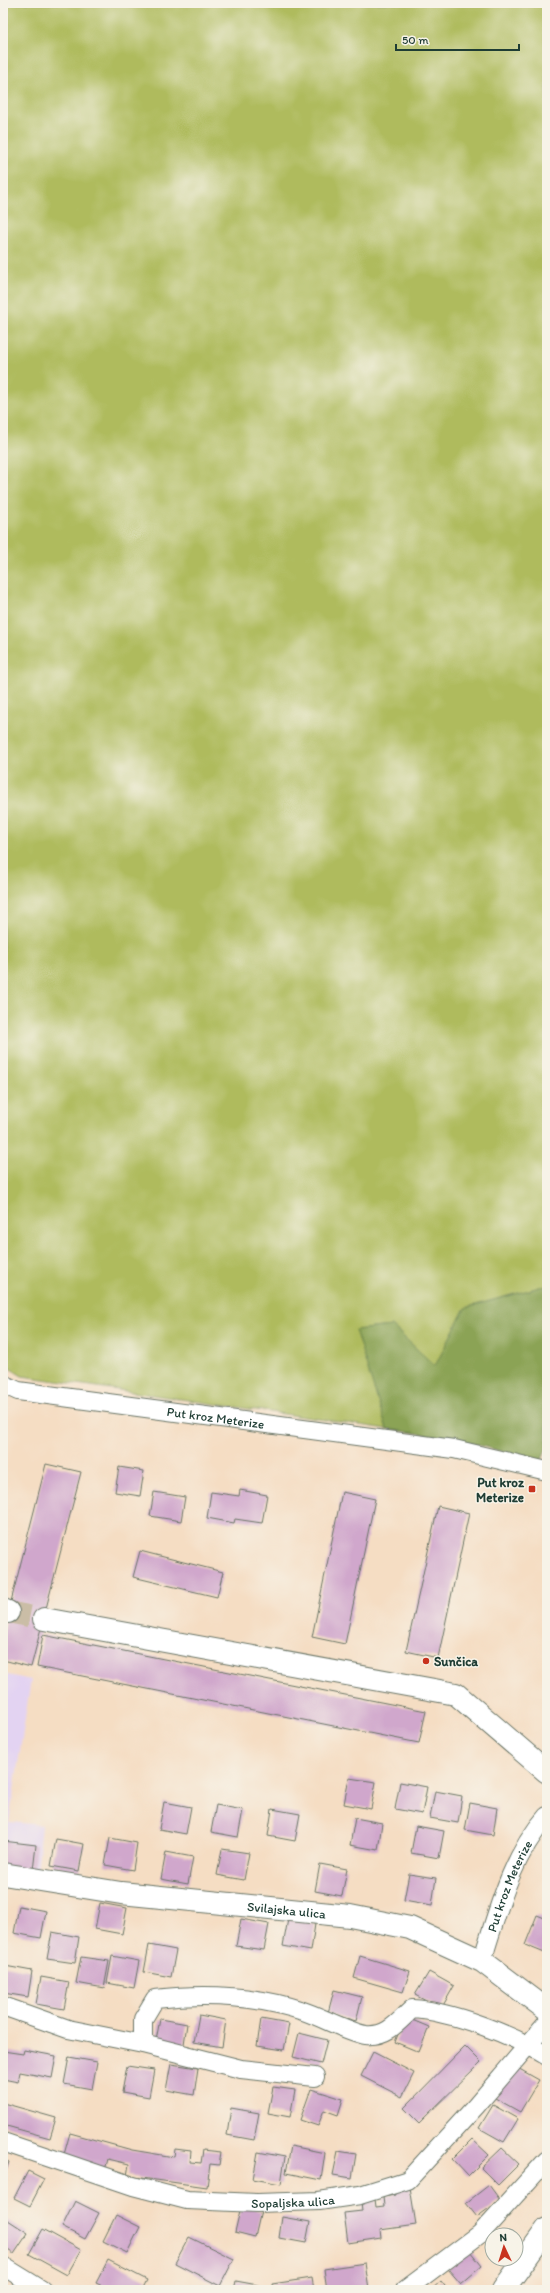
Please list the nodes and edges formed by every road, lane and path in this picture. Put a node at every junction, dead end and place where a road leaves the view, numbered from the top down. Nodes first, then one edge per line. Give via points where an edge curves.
1 (3, 1384) edge
2 (547, 1472) edge
3 (44, 1619) tunnel mouth
4 (547, 1772) edge
5 (547, 1816) edge
6 (3, 1874) edge
7 (482, 1961) junction
8 (3, 2006) edge
9 (547, 2010) edge
10 (547, 2022) edge
11 (143, 2044) junction
12 (528, 2044) junction
13 (547, 2056) edge
14 (315, 2077) dead end
15 (3, 2142) edge
16 (547, 2160) edge
17 (547, 2229) edge
18 (3, 2266) edge
19 (42, 2290) edge
20 (405, 2290) edge
21 (504, 2290) edge

1 - 2 street, Put kroz Meterize via 18,1390 454,1449
3 - 4 street via 456,1694
5 - 7 street, Put kroz Meterize via 512,1870
6 - 7 street, Svilajska ulica via 121,1893 350,1916 410,1928
7 - 9 street, Svilajska ulica
8 - 11 street via 68,2029
10 - 12 street, Sopaljska ulica
11 - 12 street via 143,2019 155,1999 195,1994 251,1998 302,2011 366,2034 390,2031 412,2009 429,2010
11 - 14 street via 241,2069
12 - 13 street
12 - 15 street, Sopaljska ulica via 476,2106 408,2180 360,2195 311,2201 257,2203 187,2200 133,2186
16 - 20 street via 480,2234
17 - 21 street
18 - 19 street

